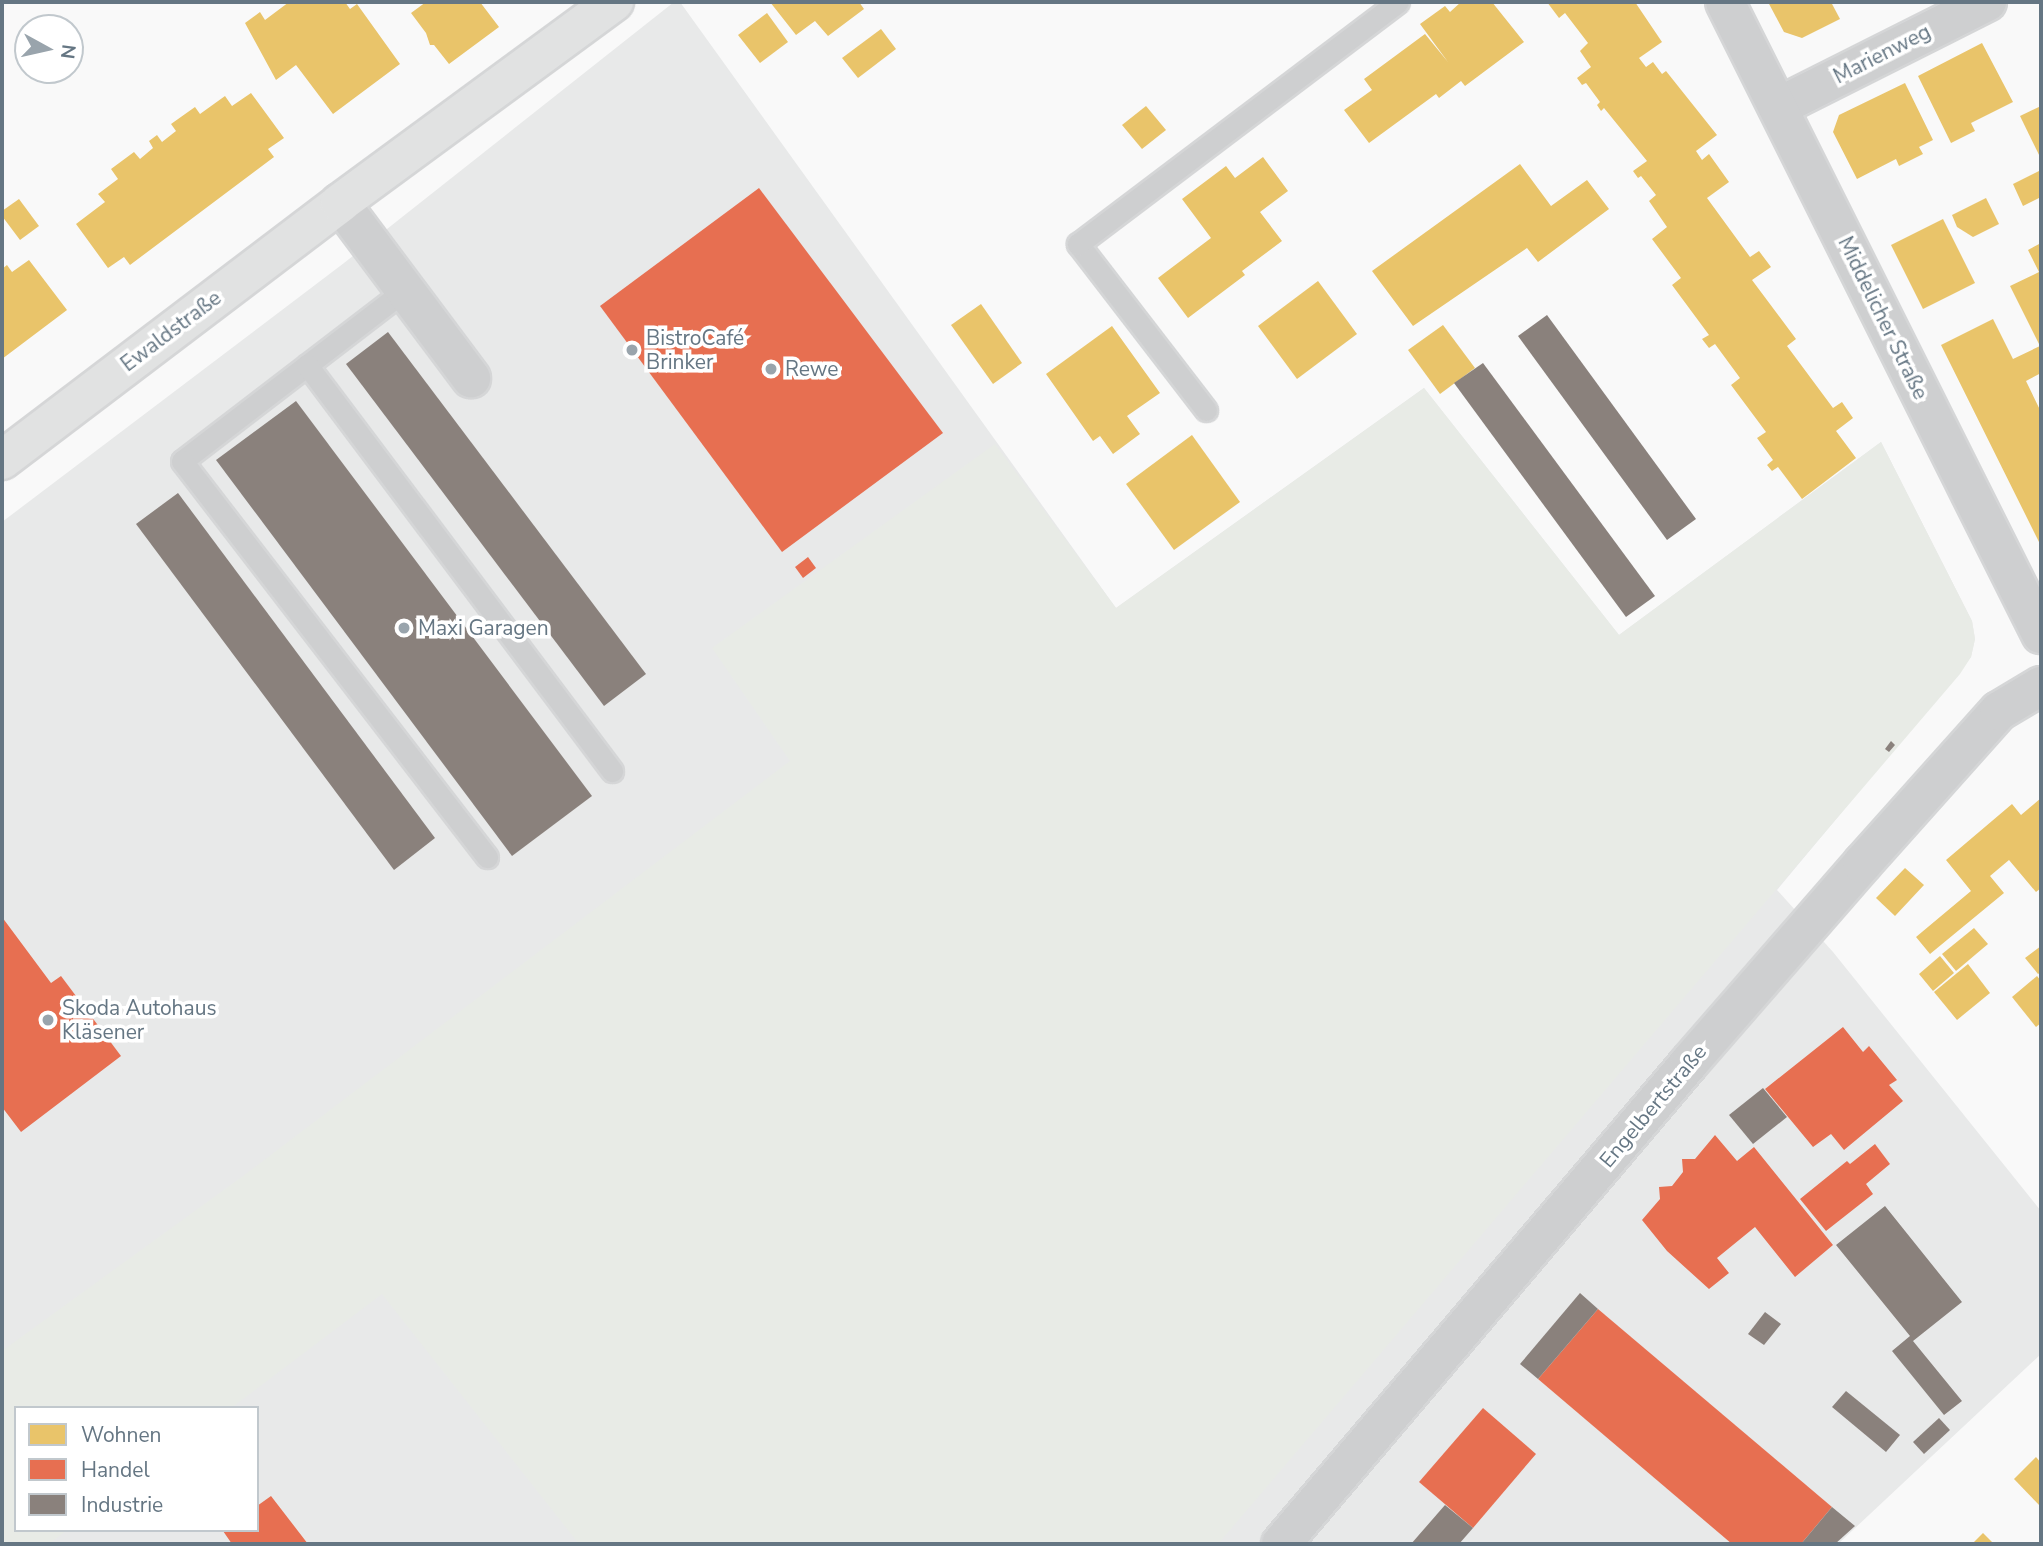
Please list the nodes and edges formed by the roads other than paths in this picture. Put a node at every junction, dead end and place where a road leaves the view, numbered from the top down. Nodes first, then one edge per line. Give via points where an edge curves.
1 (614, 2) edge
2 (1398, 2) edge
3 (1725, 2) edge
4 (1987, 2) edge
5 (1778, 107) junction
6 (340, 203) junction
7 (405, 290) junction
8 (307, 365) junction
9 (471, 378) dead end
10 (1206, 410) dead end
11 (2, 460) edge
12 (2041, 634) edge
13 (2041, 686) edge
14 (612, 771) dead end
15 (487, 857) dead end
16 (1281, 1544) edge

1 - 6 main road, Ewaldstraße
2 - 10 lane via 1078,244
3 - 5 street, Middelicher Straße
4 - 5 street, Marienweg
5 - 12 street, Middelicher Straße
6 - 7 street
6 - 11 main road, Ewaldstraße
7 - 8 lane
7 - 9 street
8 - 14 lane
8 - 15 lane via 182,461
13 - 16 street, Engelbertstraße via 1999,711 1862,864

